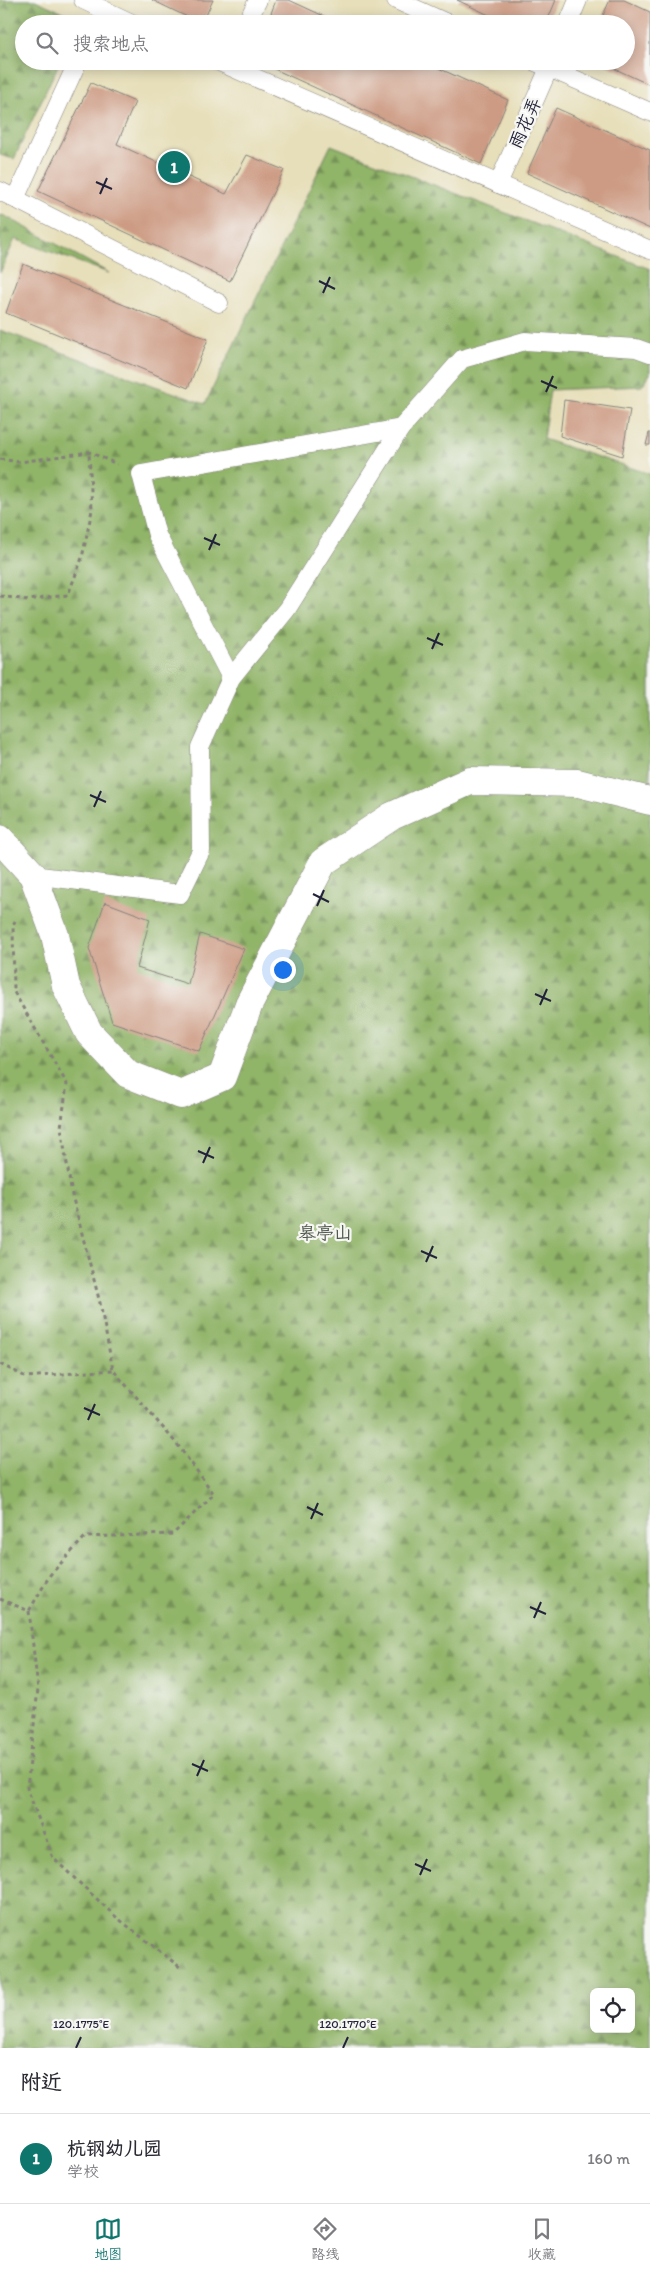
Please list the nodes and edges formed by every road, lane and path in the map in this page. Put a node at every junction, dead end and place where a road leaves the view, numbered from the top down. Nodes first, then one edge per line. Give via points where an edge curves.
1 (83, 0) edge
2 (258, 0) edge
3 (396, 0) edge
4 (578, 0) edge
5 (98, 15) edge
6 (250, 15) edge
7 (429, 15) edge
8 (572, 15) edge
9 (73, 70) edge
10 (239, 70) edge
11 (543, 70) edge
12 (558, 70) edge
13 (650, 112) edge
14 (498, 184) junction
15 (7, 195) edge
16 (650, 250) edge
17 (219, 303) dead end
18 (650, 352) edge
19 (401, 428) junction
20 (88, 452) junction
21 (0, 459) edge
22 (141, 474) junction
23 (0, 596) edge
24 (231, 678) junction
25 (650, 801) edge
26 (0, 839) edge
27 (33, 875) junction
28 (0, 1364) edge
29 (113, 1370) junction
30 (0, 1599) edge
31 (29, 1612) junction
32 (181, 1968) dead end

1 - 5 lane
2 - 6 lane
3 - 7 lane
4 - 8 lane
9 - 15 lane
10 - 14 lane
11 - 14 lane, 雨花弄
12 - 13 lane
14 - 16 lane
15 - 17 lane
18 - 19 lane via 636,348 525,341 462,359
19 - 22 lane
19 - 24 lane via 288,609
20 - 21 path via 20,462
20 - 22 path
20 - 23 path via 92,510 82,558 68,595 28,600
22 - 24 lane via 157,535
24 - 27 lane via 200,747 201,851 180,894
25 - 27 street via 578,783 470,781 392,816 323,862 249,1004 222,1077 181,1095 128,1074 89,1033 66,986 55,935
26 - 27 street
27 - 29 path via 13,926 14,992 67,1084 61,1126 72,1195 100,1303
28 - 29 path via 26,1377
29 - 31 path via 177,1444 214,1494 173,1534 85,1537 50,1575
30 - 31 path
31 - 32 path via 38,1689 26,1788 53,1858 115,1916

